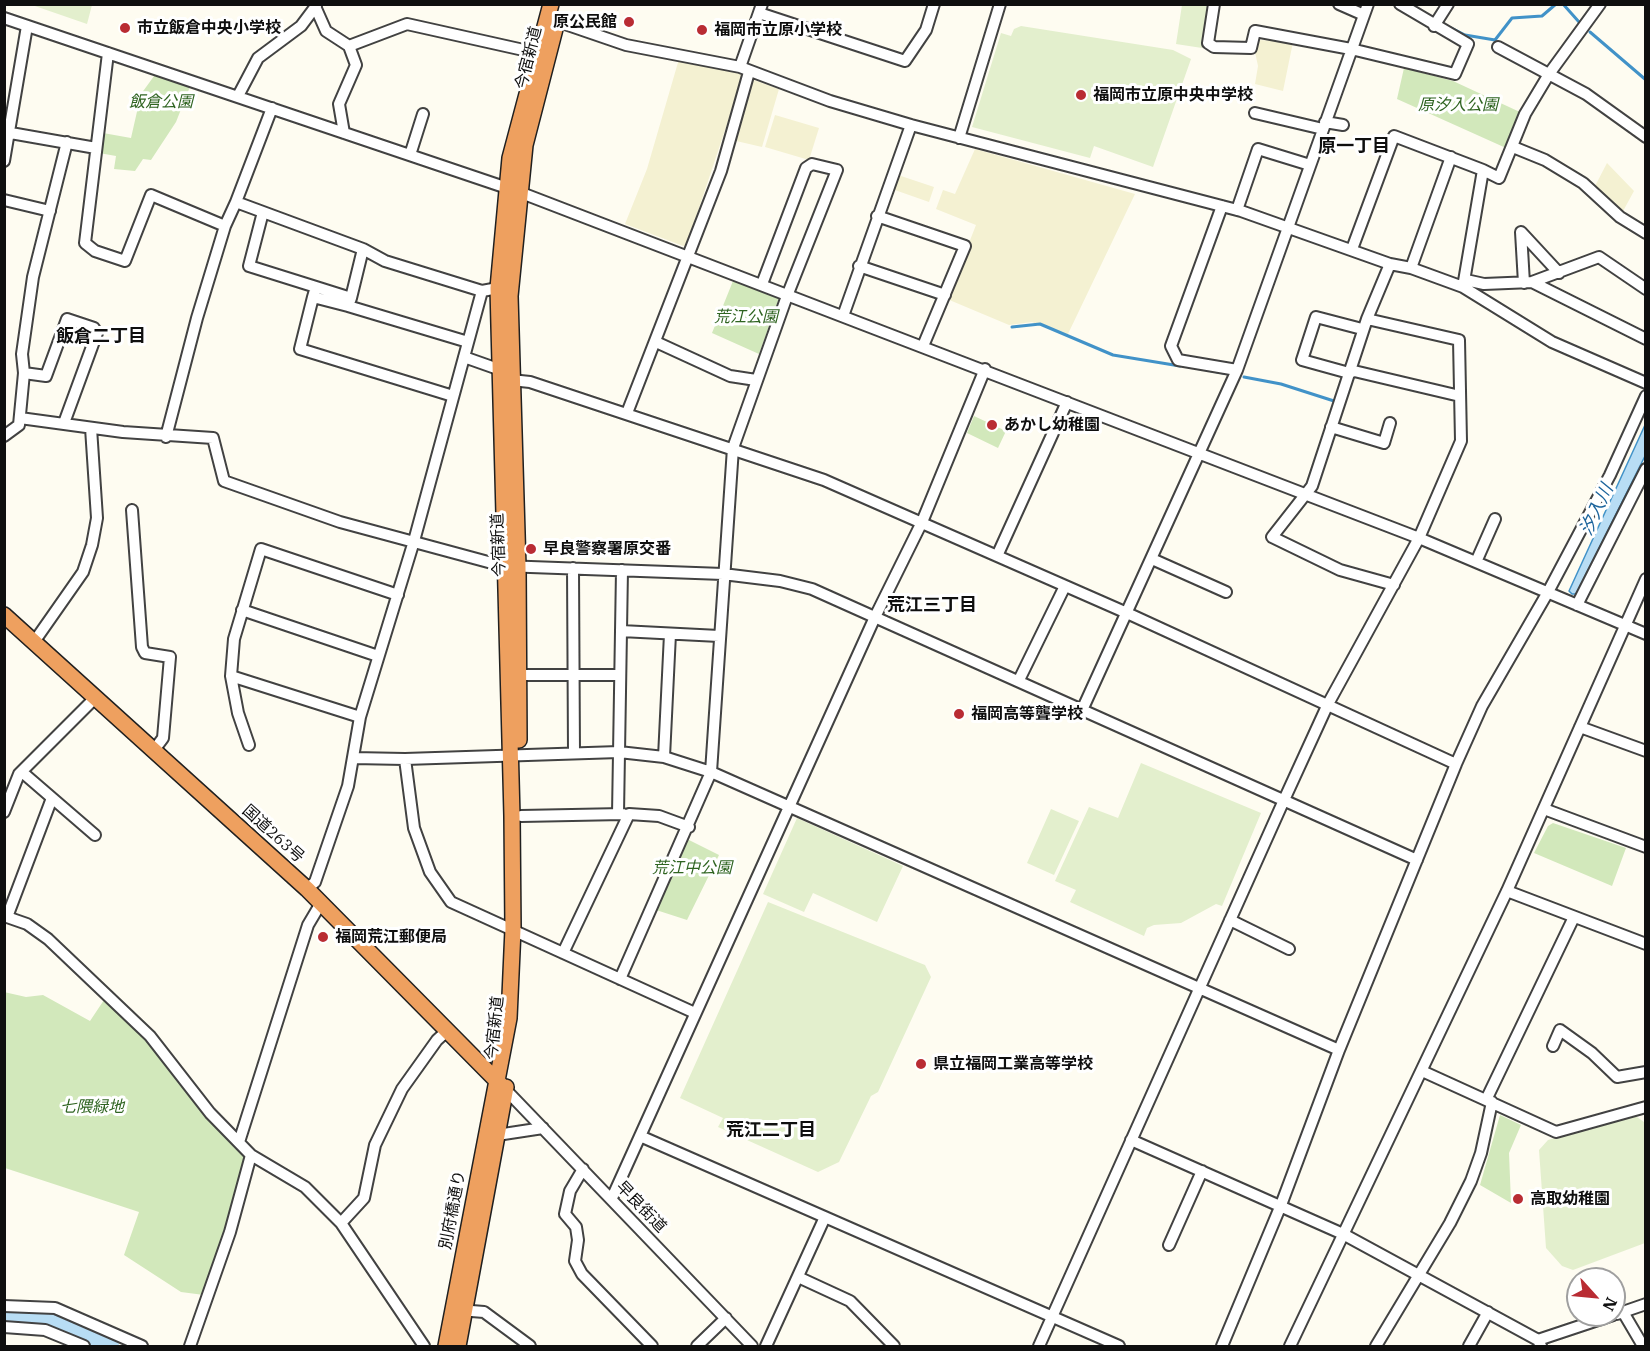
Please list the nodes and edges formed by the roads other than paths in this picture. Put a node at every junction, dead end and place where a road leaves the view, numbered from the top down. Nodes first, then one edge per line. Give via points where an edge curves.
1 (934, 4) edge
2 (1000, 4) edge
3 (1215, 4) edge
4 (1339, 4) edge
5 (1368, 4) edge
6 (1400, 4) edge
7 (1448, 4) edge
8 (1600, 4) edge
9 (314, 5) edge
10 (550, 5) edge
11 (760, 9) edge
12 (1364, 15) junction
13 (4, 18) edge
14 (556, 21) junction
15 (1436, 23) junction
16 (27, 26) junction
17 (349, 46) junction
18 (1498, 47) dead end
19 (1351, 49) junction
20 (537, 52) junction
21 (108, 53) junction
22 (744, 69) junction
23 (1550, 74) junction
24 (238, 96) junction
25 (272, 108) junction
26 (1255, 113) dead end
27 (423, 114) dead end
28 (911, 125) junction
29 (1324, 125) junction
30 (1343, 125) dead end
31 (7, 132) edge
32 (344, 133) junction
33 (1646, 137) edge
34 (959, 138) junction
35 (67, 142) junction
36 (1513, 147) junction
37 (96, 148) junction
38 (410, 155) junction
39 (1451, 158) junction
40 (4, 161) edge
41 (1310, 165) junction
42 (1483, 171) junction
43 (513, 190) junction
44 (4, 200) edge
45 (236, 202) junction
46 (1222, 206) junction
47 (1238, 210) junction
48 (50, 211) junction
49 (263, 212) junction
50 (877, 216) junction
51 (225, 226) junction
52 (1289, 228) junction
53 (1646, 233) edge
54 (363, 249) junction
55 (1352, 249) junction
56 (689, 256) junction
57 (1390, 264) junction
58 (859, 266) junction
59 (1411, 268) junction
60 (1559, 273) junction
61 (1528, 282) junction
62 (1464, 283) junction
63 (762, 284) junction
64 (498, 288) junction
65 (1646, 289) edge
66 (482, 291) junction
67 (314, 292) junction
68 (945, 295) junction
69 (787, 296) junction
70 (350, 302) junction
71 (843, 316) junction
72 (1364, 324) junction
73 (1646, 339) edge
74 (468, 342) junction
75 (656, 342) junction
76 (923, 346) junction
77 (464, 357) junction
78 (498, 369) junction
79 (985, 369) junction
80 (1237, 370) junction
81 (24, 373) junction
82 (1349, 374) junction
83 (1644, 379) edge
84 (511, 380) junction
85 (756, 380) junction
86 (453, 396) junction
87 (1460, 396) junction
88 (1646, 396) edge
89 (1067, 402) junction
90 (627, 413) junction
91 (20, 418) junction
92 (64, 423) junction
93 (1390, 423) dead end
94 (91, 428) junction
95 (1331, 428) junction
96 (4, 436) edge
97 (165, 437) junction
98 (733, 448) junction
99 (1200, 454) junction
100 (1646, 469) edge
101 (1306, 494) junction
102 (132, 510) dead end
103 (1495, 519) dead end
104 (922, 522) junction
105 (1419, 538) junction
106 (414, 541) junction
107 (998, 556) junction
108 (1152, 559) junction
109 (1476, 562) junction
110 (511, 566) junction
111 (573, 568) junction
112 (622, 570) junction
113 (723, 574) junction
114 (1646, 579) edge
115 (1394, 585) junction
116 (1065, 586) junction
117 (1226, 592) dead end
118 (1548, 592) junction
119 (398, 595) junction
120 (1577, 605) junction
121 (242, 610) junction
122 (1127, 613) junction
123 (4, 615) edge
124 (875, 617) junction
125 (1625, 624) junction
126 (621, 631) junction
127 (670, 634) junction
128 (1646, 634) edge
129 (719, 636) junction
130 (34, 642) junction
131 (378, 656) junction
132 (518, 675) junction
133 (573, 675) junction
134 (620, 675) junction
135 (231, 676) junction
136 (1019, 680) junction
137 (96, 698) junction
138 (1328, 704) junction
139 (1083, 708) junction
140 (360, 717) junction
141 (1580, 727) junction
142 (249, 745) dead end
143 (154, 750) junction
144 (1646, 751) edge
145 (619, 752) junction
146 (574, 753) junction
147 (514, 754) junction
148 (664, 757) junction
149 (353, 758) junction
150 (405, 759) junction
151 (1456, 764) junction
152 (21, 772) junction
153 (711, 772) junction
154 (52, 798) junction
155 (1284, 800) junction
156 (789, 806) junction
157 (1544, 809) junction
158 (4, 812) edge
159 (624, 814) junction
160 (522, 816) junction
161 (689, 827) junction
162 (95, 835) dead end
163 (1646, 847) edge
164 (1417, 860) junction
165 (307, 889) junction
166 (1507, 891) junction
167 (321, 903) junction
168 (6, 917) edge
169 (1574, 917) junction
170 (1230, 920) junction
171 (516, 932) junction
172 (1646, 944) edge
173 (1289, 949) dead end
174 (563, 953) junction
175 (620, 979) junction
176 (1199, 989) junction
177 (695, 1013) junction
178 (448, 1030) junction
179 (1553, 1046) dead end
180 (1339, 1050) junction
181 (1422, 1071) junction
182 (1646, 1072) edge
183 (502, 1085) junction
184 (1489, 1101) junction
185 (1646, 1107) edge
186 (543, 1128) junction
187 (497, 1135) junction
188 (640, 1136) junction
189 (1131, 1140) junction
190 (239, 1142) junction
191 (251, 1155) junction
192 (583, 1168) junction
193 (1202, 1171) junction
194 (612, 1198) junction
195 (1281, 1205) junction
196 (825, 1217) junction
197 (342, 1223) junction
198 (1343, 1234) junction
199 (1169, 1245) dead end
200 (1421, 1275) junction
201 (798, 1277) junction
202 (1646, 1304) edge
203 (4, 1305) edge
204 (458, 1310) junction
205 (1626, 1311) edge
206 (1488, 1312) junction
207 (1052, 1317) junction
208 (726, 1318) junction
209 (1626, 1325) edge
210 (4, 1327) edge
211 (1582, 1327) edge
212 (1539, 1343) edge
213 (84, 1347) edge
214 (142, 1347) edge
215 (190, 1347) edge
216 (424, 1347) edge
217 (446, 1347) edge
218 (458, 1347) edge
219 (530, 1347) edge
220 (652, 1347) edge
221 (697, 1347) edge
222 (752, 1347) edge
223 (766, 1347) edge
224 (894, 1347) edge
225 (1039, 1347) edge
226 (1119, 1347) edge
227 (1222, 1347) edge
228 (1290, 1347) edge
229 (1376, 1347) edge
230 (1469, 1347) edge
231 (1643, 1347) edge

1 - 11 street via 926,30 906,62
2 - 34 street
3 - 19 street via 1208,43 1214,47 1251,48 1255,31
4 - 12 street
5 - 12 street
6 - 15 street
7 - 15 street
8 - 23 street
9 - 17 street via 326,31
9 - 24 street via 301,26 258,58
10 - 14 highway, 今宿新道
10 - 20 highway, 今宿新道
11 - 22 street
12 - 19 street
13 - 16 street
14 - 22 street via 626,45
14 - 43 highway, 今宿新道
15 - 19 street via 1468,44 1455,74
16 - 21 street
16 - 31 street
17 - 20 street via 407,24
17 - 32 street via 356,65 339,104
18 - 23 street
19 - 29 street
20 - 43 highway, 今宿新道 via 510,158
21 - 24 street
21 - 37 street
22 - 28 street
22 - 56 street via 721,171
23 - 33 street via 1586,94
23 - 36 street via 1525,114
24 - 25 street
25 - 32 street
25 - 45 street
26 - 29 street
27 - 38 street
28 - 34 street
28 - 50 street
29 - 30 street
29 - 41 street
31 - 35 street
31 - 40 street
32 - 38 street
34 - 46 street
35 - 37 street
35 - 48 street
36 - 42 street via 1500,177
36 - 53 street via 1545,160 1583,183 1620,217
37 - 51 street via 85,243 95,251 125,261 151,195
38 - 43 street
39 - 42 street
39 - 55 street via 1394,136
39 - 59 street
41 - 47 street via 1258,149
41 - 52 street
42 - 62 street
43 - 56 street
43 - 64 highway, 今宿新道
43 - 84 highway, 今宿新道
44 - 48 street
45 - 49 street
45 - 51 street
46 - 47 street
46 - 80 street via 1171,346 1178,360
47 - 52 street
48 - 81 street via 33,277 22,354
49 - 54 street
49 - 67 street via 249,266
50 - 58 street
50 - 68 street via 965,246
51 - 97 street
52 - 55 street
52 - 80 street
54 - 66 street via 385,261
54 - 70 street
55 - 57 street
56 - 63 street
56 - 75 street
57 - 59 street
57 - 72 street
58 - 68 street
58 - 71 street
59 - 62 street
60 - 61 street
60 - 61 street via 1521,232
60 - 65 street via 1599,257
61 - 62 street
61 - 73 street
62 - 83 street via 1552,342
63 - 69 street
63 - 69 street via 806,168 812,164 837,170
64 - 66 street
64 - 78 highway, 今宿新道
66 - 74 street
67 - 70 street
67 - 86 street via 300,349
68 - 76 street
69 - 71 street
69 - 85 street
70 - 74 street
71 - 76 street
72 - 82 street
72 - 82 street via 1316,317 1302,360
72 - 87 street via 1459,340
74 - 77 street
75 - 85 street via 730,376
75 - 90 street
76 - 79 street
77 - 78 street
77 - 86 street
78 - 110 highway, 今宿新道
79 - 89 street
79 - 104 street
80 - 99 street
81 - 91 street
81 - 92 street via 46,376 67,319 94,328 97,333
82 - 87 street via 1354,371
82 - 95 street
84 - 90 street via 530,382
84 - 110 highway, 今宿新道
85 - 98 street
86 - 106 street
87 - 105 street via 1461,441
88 - 118 street via 1610,475
89 - 99 street
89 - 107 street
90 - 98 street
91 - 92 street
91 - 96 street via 19,425
92 - 94 street
93 - 95 street via 1384,443
94 - 97 street
94 - 130 street via 97,518 92,545 83,572
95 - 101 street
97 - 106 street via 213,438 224,481 340,522
98 - 104 street via 825,480
98 - 113 street
99 - 101 street
99 - 108 street
100 - 120 street
101 - 105 street
101 - 115 street via 1272,537 1340,570
102 - 143 street via 142,647 145,653 170,657 163,738
103 - 109 street
104 - 107 street
104 - 124 street
105 - 109 street
105 - 115 street
106 - 110 street
106 - 119 street
107 - 116 street
108 - 117 street
108 - 122 street
109 - 118 street
110 - 111 street
110 - 132 highway, 今宿新道
110 - 147 highway, 今宿新道
111 - 112 street
111 - 133 street
112 - 113 street
112 - 126 street
113 - 124 street via 812,589
113 - 129 street
114 - 125 street
115 - 138 street
116 - 122 street
116 - 136 street
118 - 120 street
118 - 151 street via 1482,706
119 - 121 street via 261,549
119 - 131 street
120 - 125 street
121 - 131 street
121 - 135 street via 234,639
122 - 138 street
122 - 139 street
123 - 130 highway, 国道263号
124 - 136 street
124 - 156 street
125 - 128 street
125 - 141 street
126 - 127 street
126 - 134 street
127 - 129 street
127 - 148 street
129 - 153 street
130 - 137 highway, 国道263号
131 - 140 street
132 - 133 street
132 - 147 highway, 今宿新道
133 - 134 street
133 - 146 street
134 - 145 street
135 - 140 street
135 - 142 street via 237,712
136 - 139 street
137 - 143 highway, 国道263号
137 - 152 street
138 - 151 street
138 - 155 street
139 - 155 street
140 - 149 street
141 - 144 street
141 - 157 street
143 - 165 highway, 国道263号
145 - 146 street
145 - 148 street
145 - 159 street
146 - 147 street
147 - 150 street
147 - 160 highway, 今宿新道
147 - 171 highway, 今宿新道
148 - 153 street
149 - 150 street
149 - 165 street via 348,786 315,882
150 - 171 street via 414,828 430,872 451,902
151 - 164 street
152 - 154 street
152 - 158 street
153 - 156 street
153 - 161 street
154 - 162 street
154 - 168 street
155 - 164 street
155 - 170 street
156 - 176 street
156 - 177 street
157 - 163 street
157 - 166 street
159 - 160 street
159 - 161 street via 659,816
159 - 174 street
160 - 171 highway, 今宿新道
161 - 175 street
164 - 180 street
165 - 167 highway, 国道263号
166 - 169 street
166 - 181 street
167 - 178 highway, 国道263号
167 - 190 street via 308,925
168 - 190 street via 27,924 48,939 150,1036 210,1113
169 - 172 street
169 - 184 street
170 - 173 street
170 - 176 street
171 - 174 street
171 - 183 highway, 今宿新道 via 516,1012
174 - 175 street
175 - 177 street
176 - 180 street
176 - 189 street
177 - 188 street
178 - 183 highway, 国道263号
178 - 197 street via 402,1089 375,1145 364,1198
179 - 182 street via 1560,1030 1617,1077
180 - 195 street
181 - 184 street
181 - 198 street
183 - 186 street, 早良街道
183 - 187 highway, 別府橋通り
183 - 204 highway, 別府橋通り
184 - 185 street via 1556,1132
184 - 200 street via 1481,1153 1471,1181
186 - 187 street
186 - 192 street, 早良街道
187 - 204 highway, 別府橋通り
188 - 194 street
188 - 196 street
189 - 193 street
189 - 207 street
190 - 191 street
191 - 197 street via 305,1187
191 - 215 street via 230,1232
192 - 194 street, 早良街道
192 - 220 street via 574,1181 565,1214 576,1227 575,1261 582,1274
193 - 195 street
193 - 199 street
194 - 208 street, 早良街道
195 - 198 street
195 - 227 street
196 - 201 street
196 - 207 street
197 - 216 street
198 - 200 street
198 - 228 street
200 - 206 street
200 - 229 street
201 - 223 street
201 - 224 street via 850,1301
202 - 205 street
203 - 214 street via 55,1308
204 - 217 highway, 別府橋通り
204 - 218 highway, 別府橋通り
204 - 219 street via 484,1312
206 - 212 street
206 - 230 street
207 - 225 street
207 - 226 street
208 - 221 street
208 - 222 street, 早良街道
209 - 231 street
210 - 213 street via 45,1330
211 - 212 street

